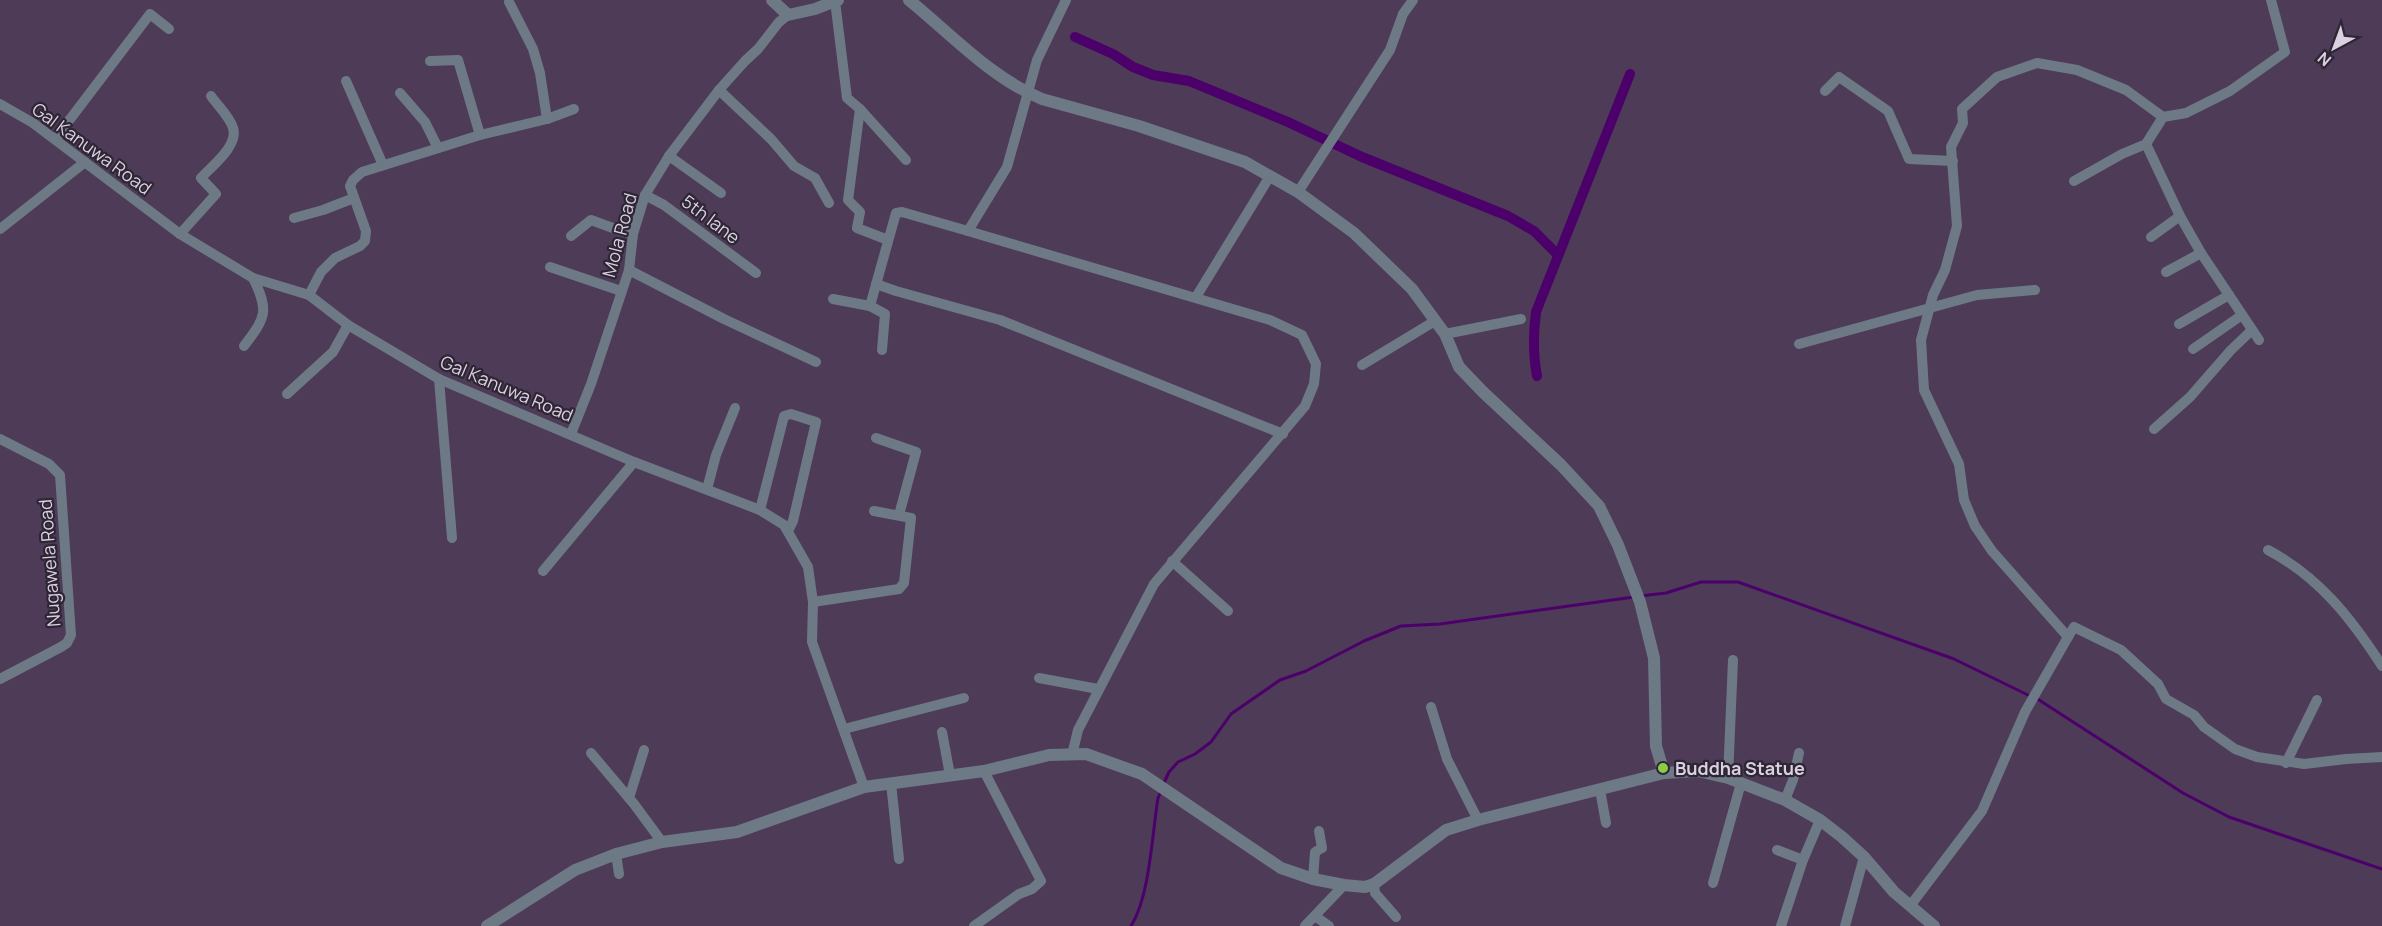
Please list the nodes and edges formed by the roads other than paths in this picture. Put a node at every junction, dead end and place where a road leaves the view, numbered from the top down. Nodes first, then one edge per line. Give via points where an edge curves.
1 (772, 0) edge
2 (909, 0) edge
3 (1066, 0) edge
4 (1413, 0) edge
5 (2271, 0) edge
6 (836, 1) edge
7 (509, 2) dead end
8 (788, 15) junction
9 (170, 28) dead end
10 (430, 62) dead end
11 (346, 81) dead end
12 (719, 90) junction
13 (1825, 91) dead end
14 (400, 93) dead end
15 (1028, 94) junction
16 (211, 96) dead end
17 (0, 104) edge
18 (574, 109) dead end
19 (860, 109) junction
20 (2163, 117) junction
21 (548, 118) junction
22 (480, 135) junction
23 (55, 139) junction
24 (2146, 144) junction
25 (438, 148) junction
26 (669, 156) junction
27 (906, 160) dead end
28 (1953, 161) junction
29 (85, 162) junction
30 (383, 165) junction
31 (1270, 176) junction
32 (2074, 181) dead end
33 (1298, 192) junction
34 (721, 193) dead end
35 (645, 195) junction
36 (354, 198) junction
37 (830, 203) dead end
38 (2180, 216) junction
39 (294, 218) dead end
40 (0, 229) edge
41 (968, 231) junction
42 (180, 234) junction
43 (633, 234) junction
44 (571, 236) dead end
45 (2151, 237) dead end
46 (888, 240) junction
47 (2201, 253) junction
48 (550, 267) dead end
49 (628, 270) junction
50 (2166, 272) dead end
51 (756, 273) dead end
52 (253, 278) junction
53 (876, 284) junction
54 (2035, 290) dead end
55 (621, 291) junction
56 (309, 295) junction
57 (2229, 295) junction
58 (1196, 297) junction
59 (833, 299) dead end
60 (870, 306) junction
61 (1930, 306) junction
62 (2242, 315) junction
63 (1521, 319) dead end
64 (1435, 321) junction
65 (2179, 324) dead end
66 (348, 325) junction
67 (2252, 330) junction
68 (1445, 334) junction
69 (2259, 340) dead end
70 (1799, 344) dead end
71 (244, 346) dead end
72 (2193, 349) dead end
73 (882, 350) dead end
74 (816, 362) dead end
75 (1362, 365) dead end
76 (439, 379) junction
77 (286, 394) dead end
78 (735, 408) dead end
79 (2154, 429) dead end
80 (571, 434) junction
81 (1283, 434) junction
82 (876, 438) dead end
83 (0, 439) edge
84 (634, 462) junction
85 (707, 489) junction
86 (760, 510) junction
87 (874, 511) dead end
88 (899, 515) junction
89 (788, 531) junction
90 (452, 538) dead end
91 (2268, 550) dead end
92 (1172, 561) junction
93 (543, 571) dead end
94 (813, 602) junction
95 (1228, 611) dead end
96 (2068, 637) junction
97 (1733, 660) dead end
98 (2382, 666) edge
99 (1039, 678) dead end
100 (0, 679) edge
101 (1098, 689) junction
102 (964, 698) dead end
103 (2317, 700) dead end
104 (1431, 707) dead end
105 (844, 729) junction
106 (942, 732) dead end
107 (644, 750) dead end
108 (591, 753) dead end
109 (1799, 753) dead end
110 (1072, 755) junction
111 (2382, 757) edge
112 (2286, 763) junction
113 (984, 771) junction
114 (1664, 773) junction
115 (950, 775) junction
116 (1728, 778) junction
117 (891, 783) junction
118 (1741, 783) junction
119 (864, 787) junction
120 (1600, 790) junction
121 (629, 798) junction
122 (1785, 800) junction
123 (1478, 820) junction
124 (1820, 820) junction
125 (1606, 823) dead end
126 (1319, 831) dead end
127 (662, 842) junction
128 (1778, 850) dead end
129 (616, 854) junction
130 (1864, 857) junction
131 (899, 859) dead end
132 (1803, 860) junction
133 (619, 874) dead end
134 (1313, 879) junction
135 (1713, 883) dead end
136 (1374, 884) junction
137 (1344, 885) junction
138 (1910, 906) junction
139 (1315, 916) junction
140 (1396, 917) dead end
141 (487, 926) edge
142 (974, 926) edge
143 (1305, 926) edge
144 (1329, 926) edge
145 (1781, 926) edge
146 (1845, 926) edge
147 (1934, 926) edge

1 - 8 street
2 - 15 street via 989,68
3 - 15 street via 1037,60
4 - 33 street via 1403,14 1390,50
5 - 20 street via 2285,52 2230,91 2186,113
6 - 8 street
6 - 19 street via 847,98
7 - 21 street via 533,49
8 - 12 street, Mola Road
9 - 23 street via 150,14
10 - 22 street via 458,60
11 - 30 street
12 - 26 street, Mola Road
12 - 37 street via 794,166 815,178
13 - 28 street via 1839,77 1888,111 1909,159
14 - 25 street via 425,122
15 - 31 street via 1149,129 1245,162
15 - 41 street via 1007,167
16 - 42 street via 233,126 235,136 201,178 216,194
17 - 23 street, Gal Kanuwa Road
18 - 21 street
19 - 27 street
19 - 46 street via 848,200 860,212 858,228
20 - 24 street
20 - 28 street via 2126,90 2077,70 2037,63 1997,77 1962,109 1963,123 1951,147
21 - 22 street
22 - 25 street
23 - 29 street, Gal Kanuwa Road
24 - 32 street
24 - 38 street
25 - 30 street
26 - 34 street
26 - 35 street, Mola Road
28 - 61 street via 1958,226 1946,270
29 - 40 street
29 - 42 street, Gal Kanuwa Road
30 - 36 street via 362,172 353,180 350,186
31 - 33 street
31 - 58 street
33 - 64 street via 1354,232 1412,290
35 - 43 street, Mola Road
35 - 51 street, 5th lane
36 - 39 street
36 - 56 street via 366,231 365,241 335,258 321,272
38 - 45 street
38 - 47 street
41 - 46 street via 902,212 896,213
41 - 58 street
42 - 52 street, Gal Kanuwa Road
43 - 44 street via 591,220
43 - 49 street, Mola Road
46 - 53 street
47 - 50 street
47 - 57 street
48 - 55 street
49 - 55 street, Mola Road
49 - 74 street
52 - 56 street, Gal Kanuwa Road
52 - 71 street via 263,299 262,321
53 - 60 street
53 - 81 street via 1000,320
54 - 61 street via 1977,295
55 - 80 street, Mola Road
56 - 66 street, Gal Kanuwa Road
57 - 62 street
57 - 65 street
58 - 81 street via 1270,320 1302,335 1316,364 1314,384 1305,406
59 - 60 street
60 - 73 street via 885,314
61 - 70 street
61 - 96 street via 1921,340 1924,390 1959,464 1965,500 1975,526 1992,551
62 - 67 street
62 - 72 street
63 - 68 street
64 - 68 street
64 - 75 street
66 - 76 street, Gal Kanuwa Road
66 - 77 street via 333,352
67 - 69 street
67 - 79 street via 2190,397
68 - 114 street via 1459,367 1562,465 1599,506 1635,585 1654,658 1656,746
76 - 80 street, Gal Kanuwa Road
76 - 90 street
78 - 85 street
80 - 84 street, Gal Kanuwa Road
81 - 92 street
82 - 88 street via 916,452
83 - 100 street, Nugawela Road via 49,464 60,475 71,635 61,647
84 - 85 street, Gal Kanuwa Road
84 - 93 street
85 - 86 street, Gal Kanuwa Road
86 - 89 street, Gal Kanuwa Road
86 - 89 street via 784,416 791,414 816,422
87 - 88 street
88 - 94 street via 911,518 904,583 899,589
89 - 94 street, Gal Kanuwa Road via 808,567
91 - 98 street via 2315,581 2360,633
92 - 95 street
92 - 101 street via 1154,584
94 - 105 street, Gal Kanuwa Road via 812,642
96 - 112 street via 2074,627 2121,650 2158,684 2166,699 2194,715 2235,749
96 - 138 street via 2025,712 1982,811
97 - 116 street
99 - 101 street
101 - 110 street via 1078,730
102 - 105 street
103 - 112 street
104 - 123 street via 1447,759
105 - 119 street, Gal Kanuwa Road
106 - 115 street
107 - 121 street
108 - 121 street
109 - 122 street
110 - 113 street via 1048,755
110 - 134 street via 1086,754 1142,774 1281,868
111 - 112 street
113 - 115 street
113 - 142 street via 1041,881
114 - 116 street via 1698,771
114 - 120 street
115 - 117 street
116 - 118 street
117 - 119 street
117 - 131 street
118 - 122 street
118 - 135 street
119 - 127 street via 737,832
120 - 123 street
120 - 125 street
121 - 127 street
122 - 124 street
123 - 136 street via 1446,830
124 - 130 street
124 - 132 street
126 - 134 street via 1322,848 1316,852
127 - 129 street
128 - 132 street
129 - 133 street
129 - 141 street via 575,870
130 - 138 street
130 - 146 street
132 - 145 street
134 - 137 street
136 - 137 street
136 - 140 street via 1375,893
137 - 139 street
138 - 147 street
139 - 143 street
139 - 144 street

